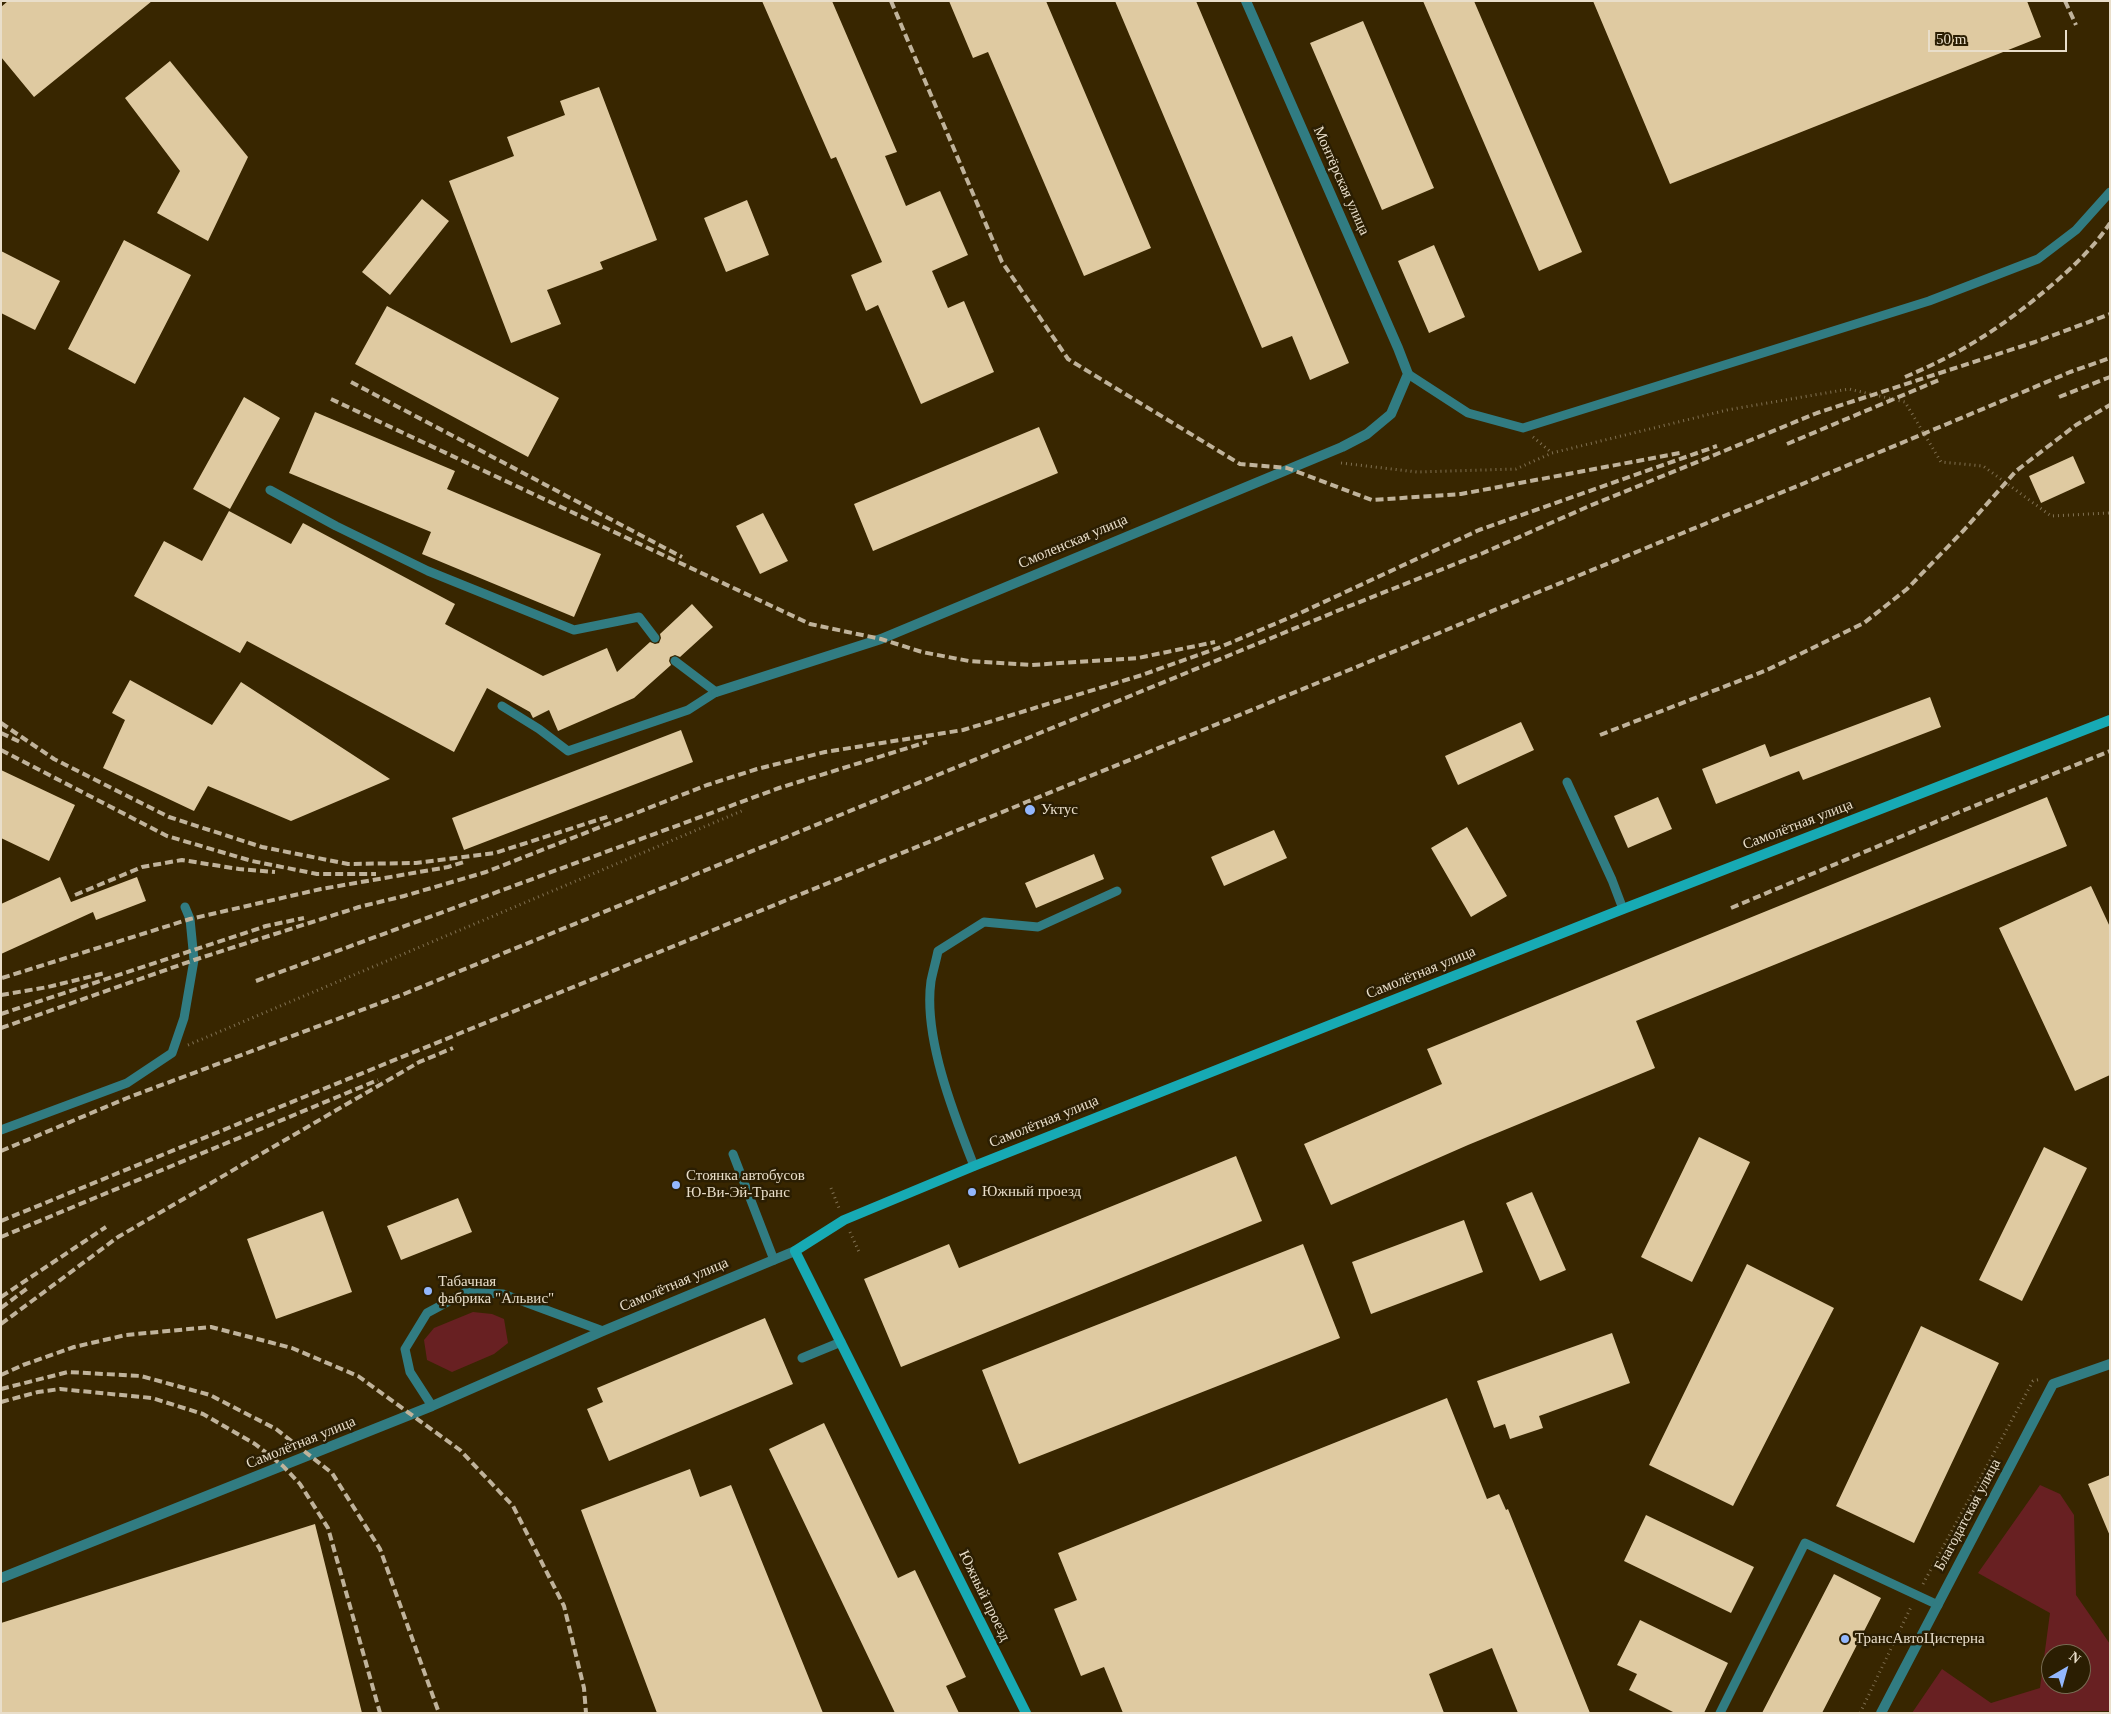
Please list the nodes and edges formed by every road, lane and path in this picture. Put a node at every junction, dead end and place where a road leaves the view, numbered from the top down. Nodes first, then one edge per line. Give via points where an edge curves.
1 (1246, 1) edge
2 (2110, 192) edge
3 (1408, 374) junction
4 (1523, 428) junction
5 (1552, 453) junction
6 (1340, 463) dead end
7 (270, 490) dead end
8 (2110, 513) edge
9 (655, 638) dead end
10 (676, 661) dead end
11 (716, 692) junction
12 (502, 706) dead end
13 (2110, 720) edge
14 (1567, 782) dead end
15 (744, 810) dead end
16 (1117, 892) dead end
17 (185, 907) dead end
18 (1623, 909) junction
19 (172, 1053) junction
20 (1, 1130) edge
21 (733, 1154) dead end
22 (974, 1166) junction
23 (795, 1251) junction
24 (774, 1260) junction
25 (603, 1331) junction
26 (841, 1342) junction
27 (802, 1358) dead end
28 (2110, 1364) edge
29 (432, 1406) junction
30 (1, 1578) edge
31 (1938, 1605) junction
32 (1026, 1713) edge
33 (1720, 1713) edge
34 (1881, 1713) edge

1 - 3 street, Монтёрская улица
2 - 4 lane via 2076,230 2038,259 1930,301
3 - 4 lane via 1468,412
3 - 11 street, Смоленская улица via 1391,414 1367,434 1342,447 881,639
4 - 5 path
5 - 6 path via 1516,469 1417,472
5 - 8 path via 1728,410 1849,389 1905,402 1941,462 1983,466 2051,516
7 - 9 lane via 428,571 574,630 639,617
10 - 11 lane
11 - 12 lane via 688,710 568,751
13 - 18 main road, Самолётная улица
14 - 18 lane
15 - 19 path
16 - 22 lane via 1038,927 984,922 938,951 931,982 931,1018 936,1050 953,1111
17 - 19 lane via 190,919 194,960 184,1018
18 - 22 main road, Самолётная улица
19 - 20 lane via 126,1083
21 - 24 lane
22 - 23 main road, Самолётная улица via 844,1220
23 - 24 street, Самолётная улица
23 - 26 main road, Южный проезд
24 - 25 street, Самолётная улица
25 - 29 street, Самолётная улица
25 - 29 lane via 503,1294 466,1292 427,1312 405,1350 410,1372
26 - 27 lane
26 - 32 main road, Южный проезд
28 - 31 street, Благодатская улица via 2053,1384
29 - 30 street, Самолётная улица
31 - 33 lane via 1806,1543
31 - 34 street, Благодатская улица

